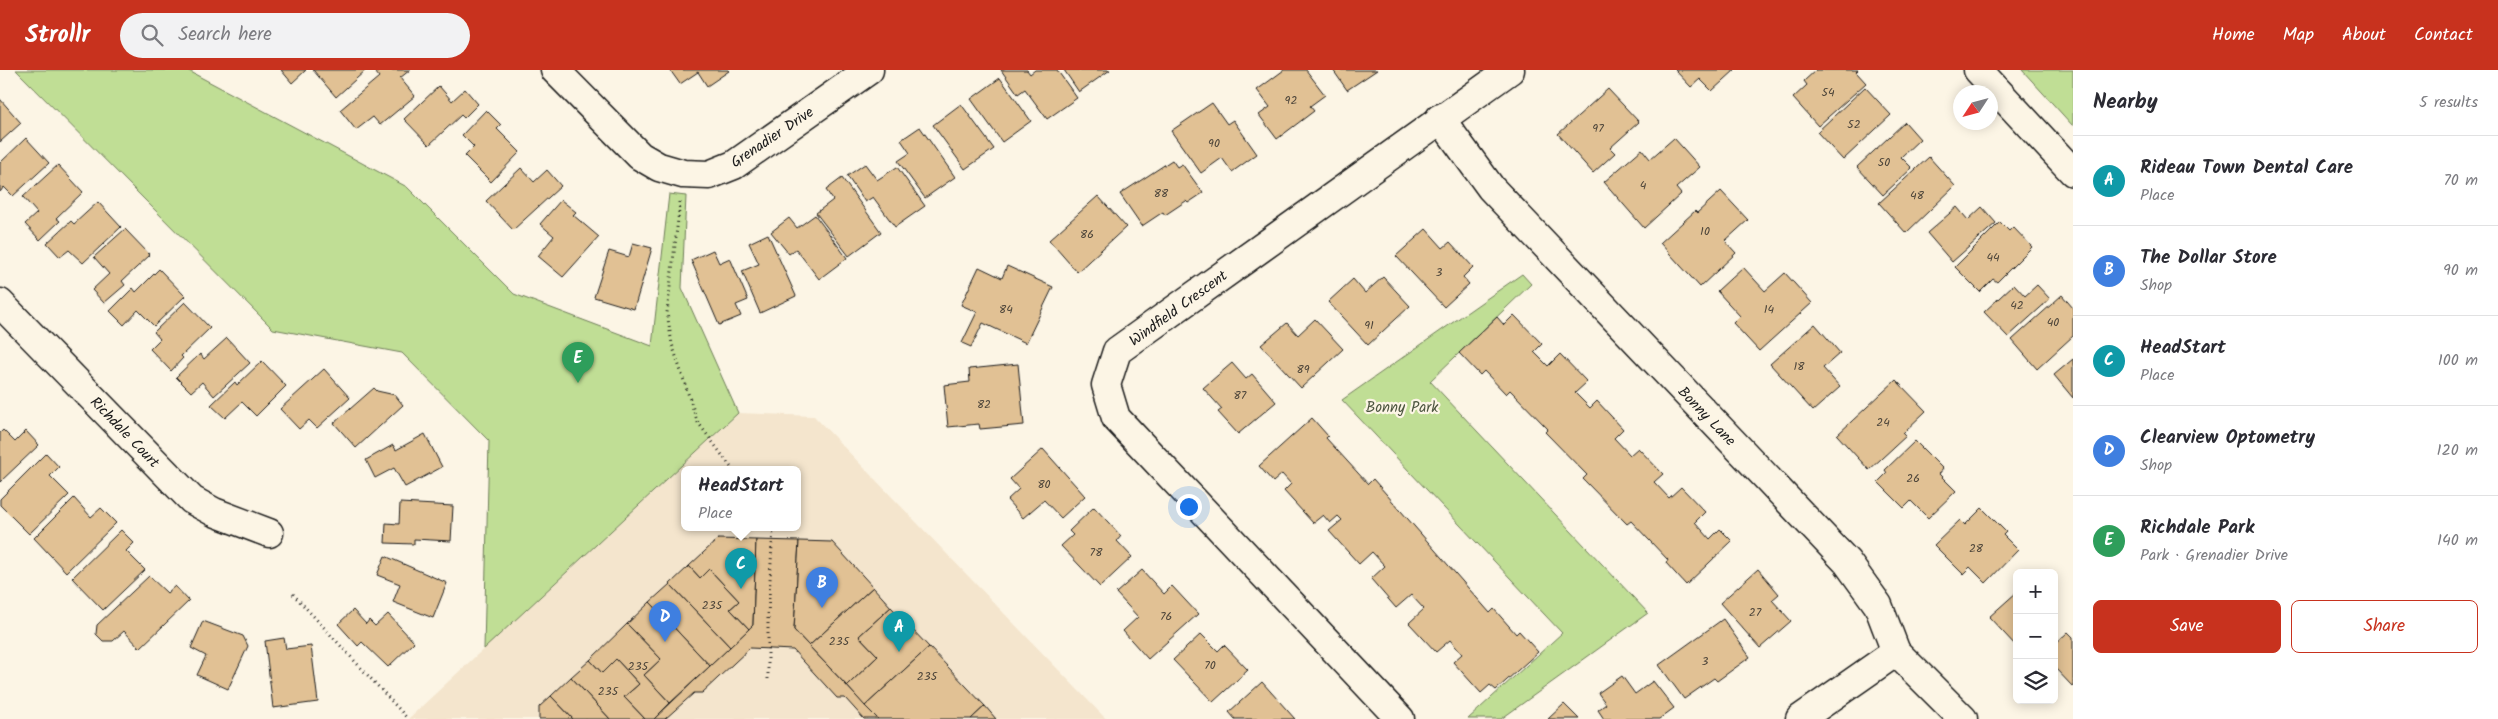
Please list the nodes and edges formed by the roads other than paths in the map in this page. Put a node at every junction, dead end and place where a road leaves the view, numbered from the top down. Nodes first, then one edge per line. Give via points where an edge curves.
1 (555, 70) edge
2 (869, 70) edge
3 (1510, 70) edge
4 (1978, 70) edge
5 (1440, 118) junction
6 (2073, 172) edge
7 (0, 303) edge
8 (269, 533) dead end
9 (1896, 652) junction
10 (1400, 719) edge
11 (1800, 719) edge
12 (1963, 719) edge

1 - 2 street, Grenadier Drive via 640,156 659,167 683,174 709,175 734,165
3 - 5 street, Windfield Crescent
4 - 6 street
5 - 9 street, Bonny Lane via 1491,188 1847,562 1878,605
5 - 10 street, Windfield Crescent via 1118,351 1106,385 1116,418
7 - 8 street, Richdale Court via 192,500
9 - 11 street
9 - 12 street, Bonny Lane

